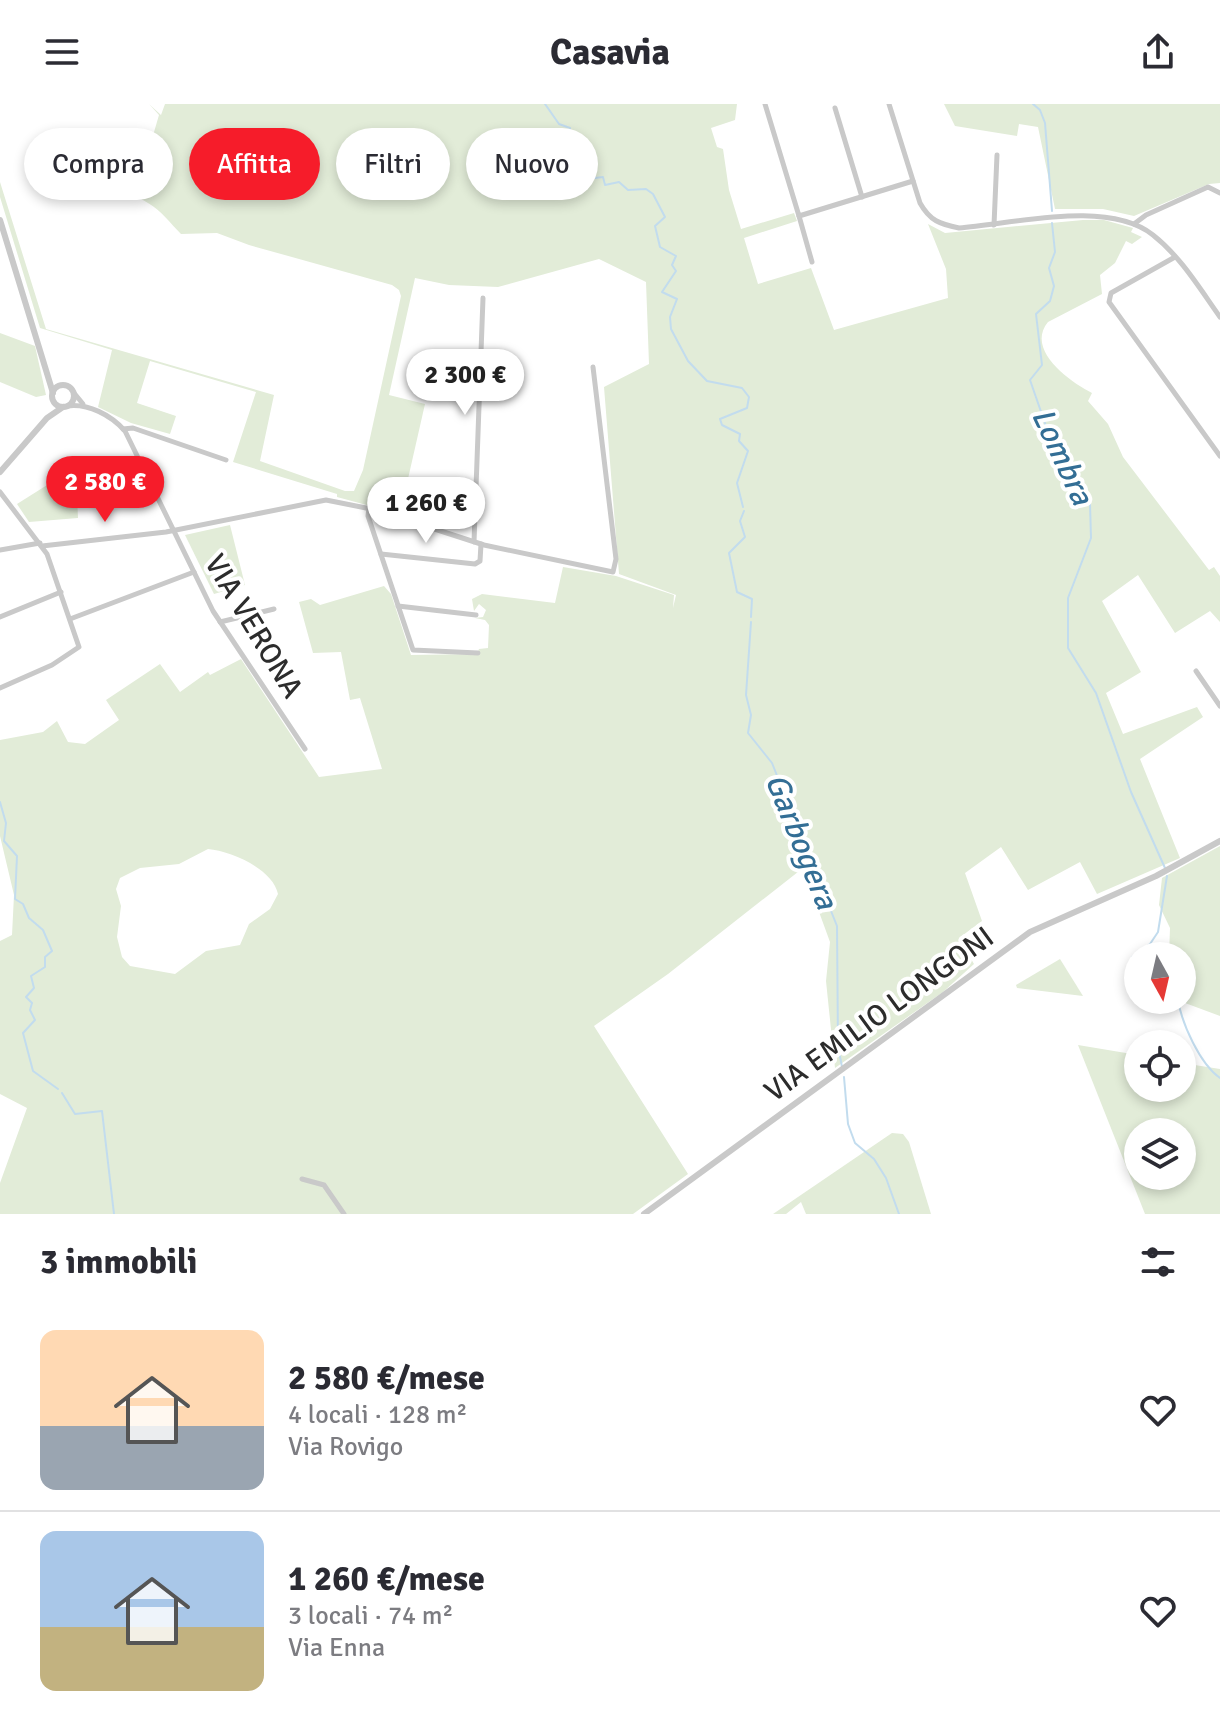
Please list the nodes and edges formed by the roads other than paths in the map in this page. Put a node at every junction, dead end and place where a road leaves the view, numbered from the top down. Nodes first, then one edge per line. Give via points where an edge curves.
1 (765, 104) edge
2 (889, 104) edge
3 (835, 108) dead end
4 (997, 155) dead end
5 (913, 181) junction
6 (1220, 193) edge
7 (862, 197) junction
8 (799, 216) junction
9 (0, 220) edge
10 (1134, 224) junction
11 (994, 225) junction
12 (1175, 257) junction
13 (812, 262) dead end
14 (483, 298) dead end
15 (1220, 317) edge
16 (593, 367) dead end
17 (47, 370) junction
18 (66, 385) junction
19 (74, 393) junction
20 (53, 396) junction
21 (65, 406) junction
22 (90, 409) junction
23 (47, 418) junction
24 (123, 429) junction
25 (1220, 456) edge
26 (226, 460) dead end
27 (0, 472) edge
28 (0, 492) edge
29 (369, 508) junction
30 (173, 530) junction
31 (478, 543) junction
32 (41, 545) junction
33 (0, 550) edge
34 (381, 554) junction
35 (194, 572) junction
36 (61, 592) junction
37 (398, 606) junction
38 (274, 609) dead end
39 (476, 615) dead end
40 (0, 617) edge
41 (70, 619) junction
42 (220, 622) junction
43 (478, 653) dead end
44 (1196, 671) dead end
45 (0, 688) edge
46 (1220, 706) edge
47 (305, 749) dead end
48 (1220, 841) edge
49 (302, 1179) dead end
50 (344, 1214) edge
51 (644, 1214) edge

1 - 8 street
2 - 5 street
3 - 7 street
4 - 11 street
5 - 7 street
5 - 11 street via 927,215 939,224
6 - 10 street via 1208,187
7 - 8 street
8 - 13 street
9 - 17 street
10 - 11 street via 1082,216
10 - 12 street
12 - 15 street
12 - 25 street via 1111,293 1109,302
14 - 31 street
16 - 31 street via 614,571
17 - 18 street
17 - 20 street
18 - 19 street
18 - 20 street via 57,387
19 - 21 street
19 - 22 street
20 - 21 street
20 - 23 street
21 - 22 street
21 - 23 street
22 - 24 street
23 - 27 street
24 - 26 street via 131,427
24 - 30 street, VIA VERONA
28 - 32 street
29 - 30 street via 317,501
29 - 31 street
29 - 34 street
30 - 32 street
30 - 35 street, VIA VERONA
31 - 34 street via 480,561 475,564
32 - 33 street
32 - 36 street
34 - 37 street
35 - 41 street
35 - 42 street, VIA VERONA
36 - 40 street
36 - 41 street
37 - 39 street
37 - 43 street via 414,651
38 - 42 street
41 - 45 street via 77,651
42 - 47 street, VIA VERONA
44 - 46 street
48 - 51 street, VIA EMILIO LONGONI via 1030,932
49 - 50 street via 324,1185

